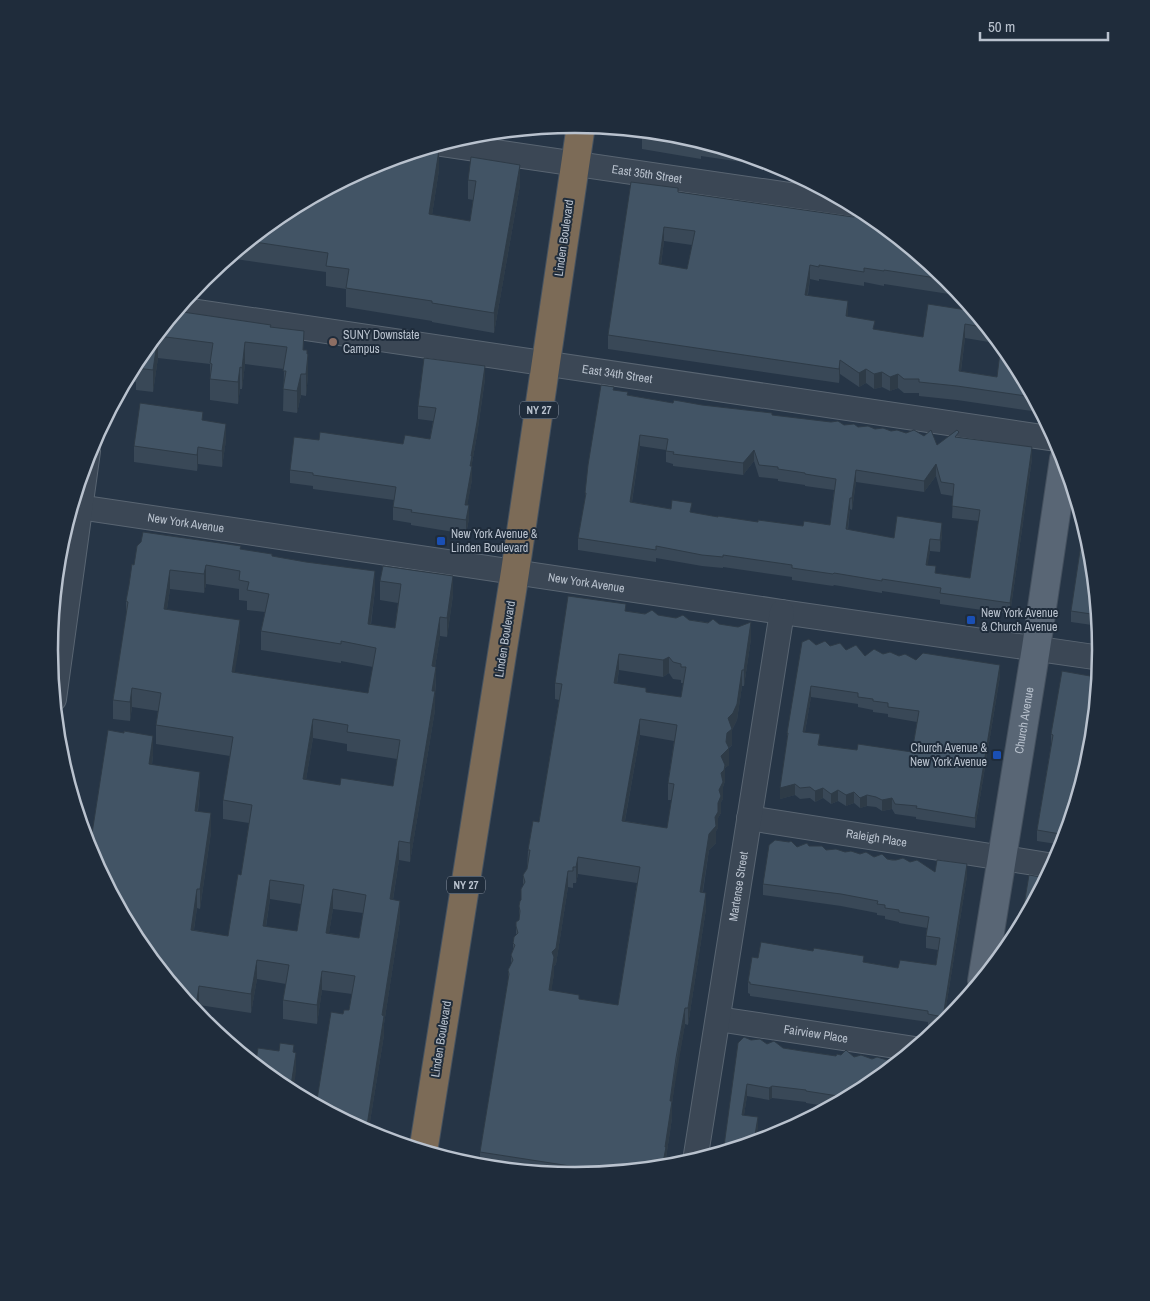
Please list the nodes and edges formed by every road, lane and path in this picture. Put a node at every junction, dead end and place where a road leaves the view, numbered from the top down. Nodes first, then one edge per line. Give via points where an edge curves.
1 (580, 133) edge
2 (459, 147) edge
3 (575, 164) junction
4 (833, 202) edge
5 (185, 310) edge
6 (546, 364) junction
7 (1046, 438) edge
8 (1062, 475) edge
9 (78, 506) edge
10 (75, 519) edge
11 (515, 572) junction
12 (782, 612) junction
13 (1036, 648) junction
14 (1092, 657) edge
15 (58, 661) edge
16 (749, 818) junction
17 (1002, 858) junction
18 (1046, 865) edge
19 (984, 968) edge
20 (718, 1018) junction
21 (907, 1048) edge
22 (424, 1145) edge
23 (696, 1153) edge

1 - 3 highway, Linden Boulevard / NY 27
2 - 3 street, East 35th Street
3 - 4 street, East 35th Street
3 - 6 highway, Linden Boulevard / NY 27
5 - 6 street, East 34th Street
6 - 7 street, East 34th Street
6 - 11 highway, Linden Boulevard / NY 27
8 - 13 main road, Church Avenue
9 - 11 street, New York Avenue
10 - 15 street
11 - 12 street, New York Avenue
11 - 22 highway, Linden Boulevard / NY 27
12 - 13 street, New York Avenue
12 - 16 street, Martense Street
13 - 14 street, New York Avenue
13 - 17 main road, Church Avenue
16 - 17 street, Raleigh Place
16 - 20 street, Martense Street
17 - 18 street, Raleigh Place
17 - 19 main road, Church Avenue
20 - 21 street, Fairview Place
20 - 23 street, Martense Street

